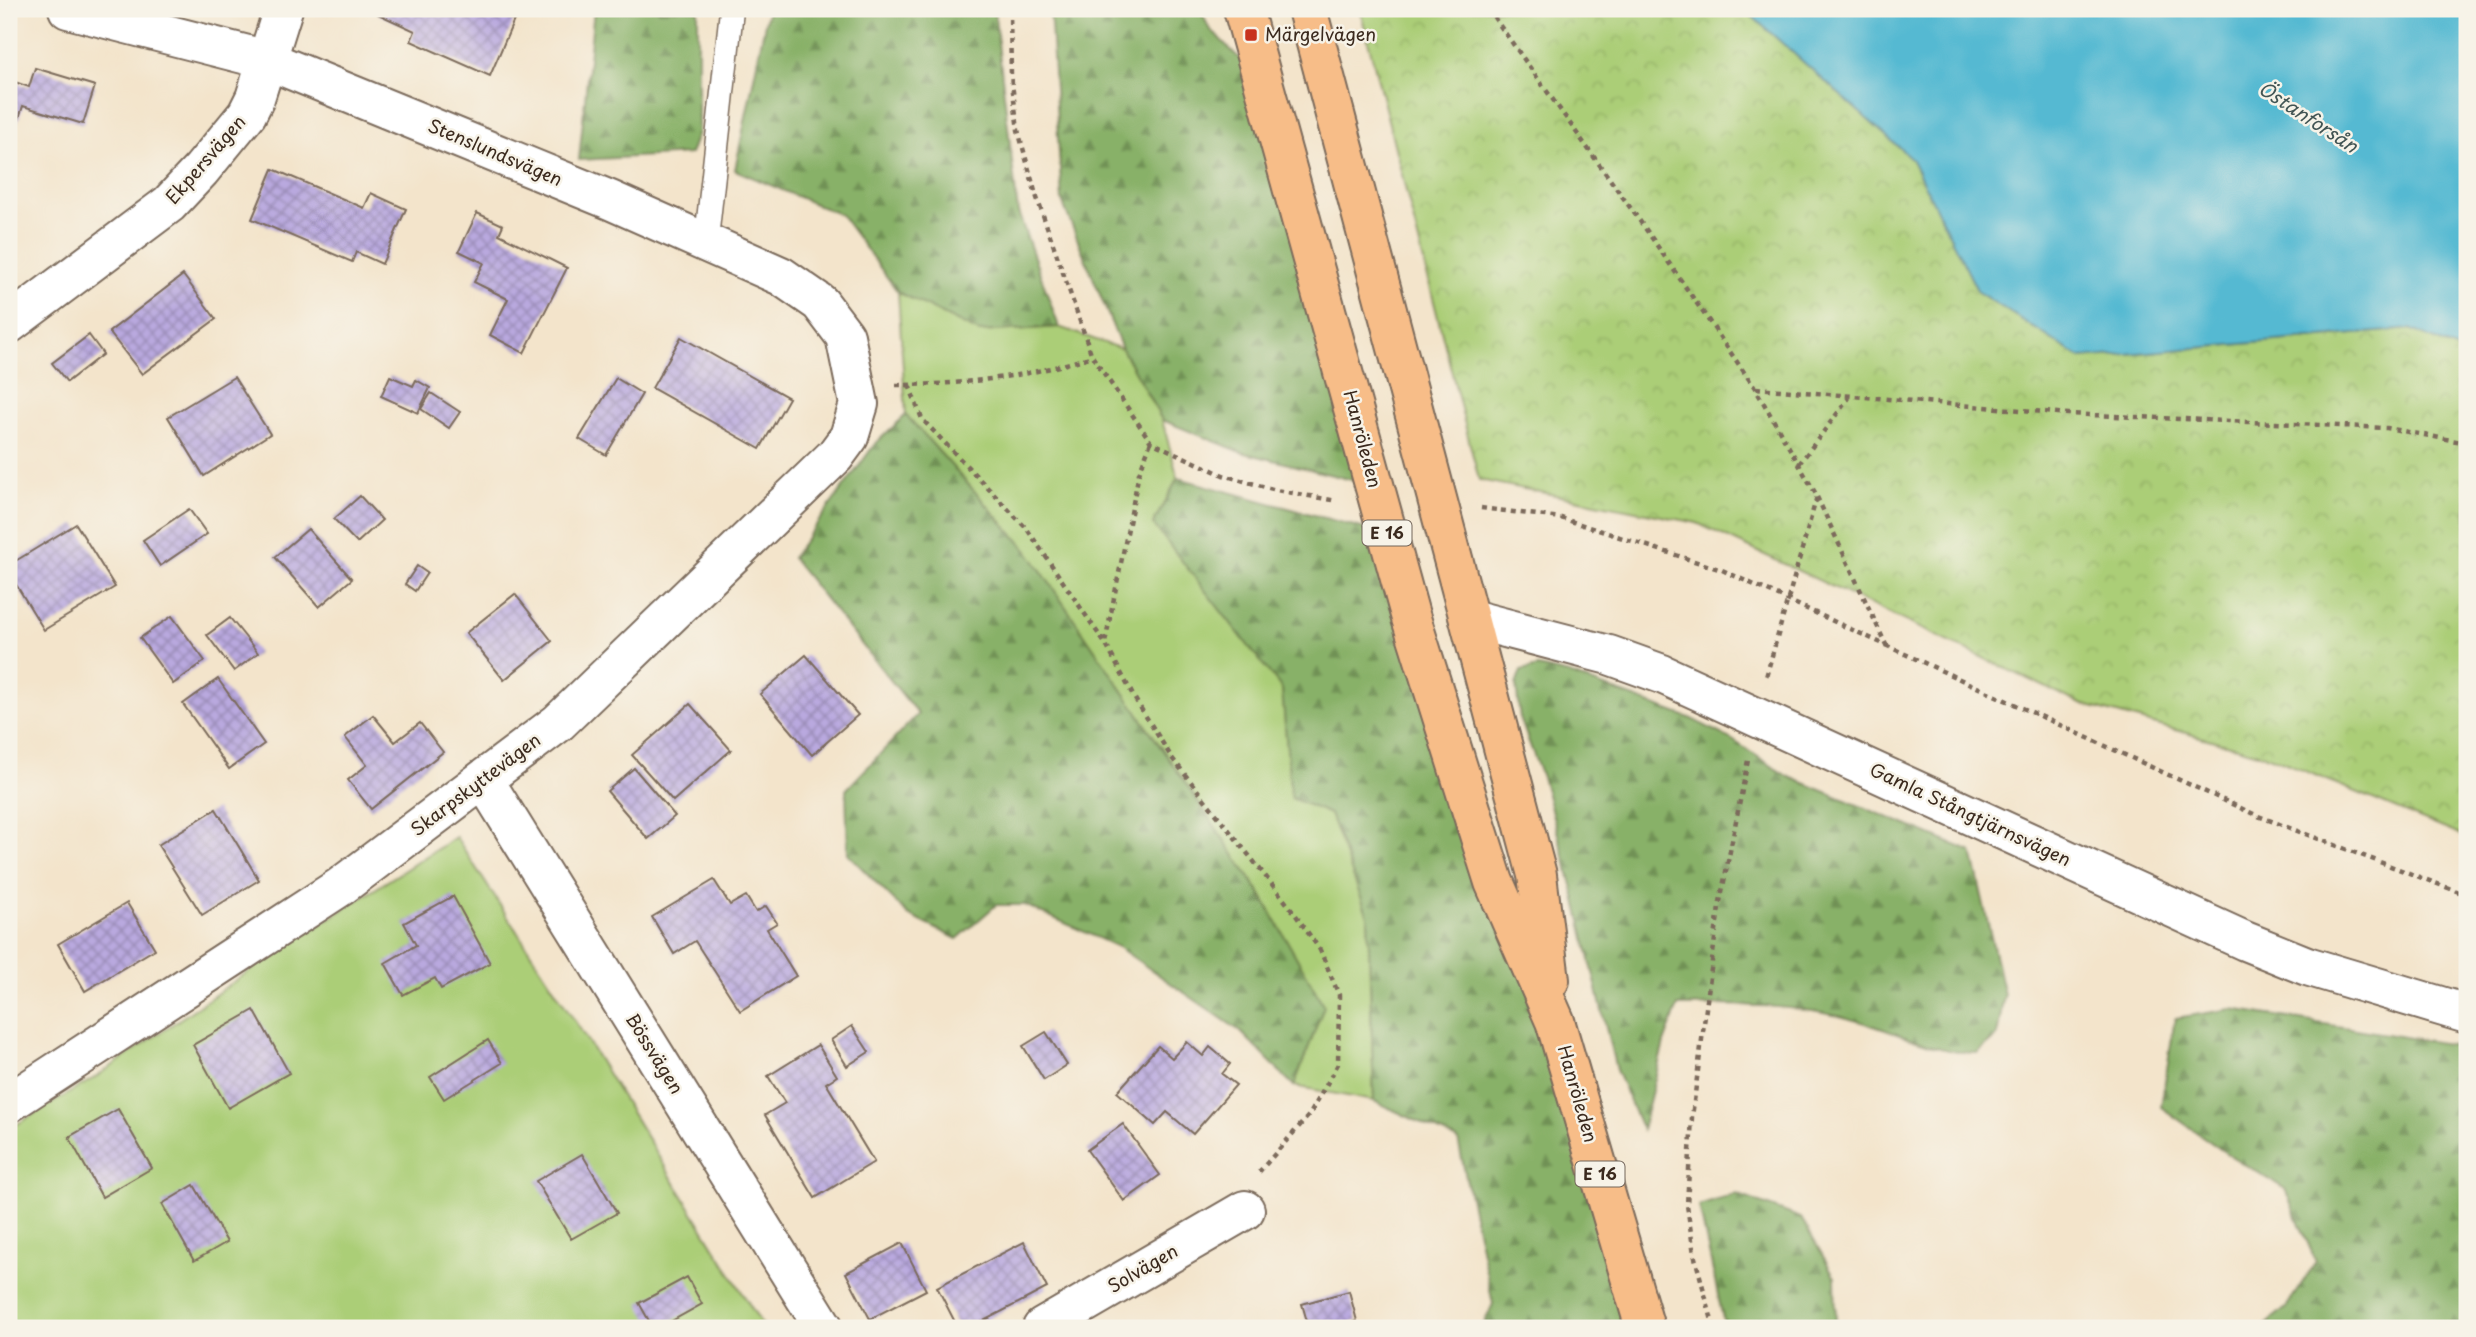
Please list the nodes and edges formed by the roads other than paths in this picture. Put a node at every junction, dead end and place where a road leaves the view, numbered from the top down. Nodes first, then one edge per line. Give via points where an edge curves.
1 (68, 9) edge
2 (283, 9) edge
3 (1244, 9) edge
4 (1307, 9) edge
5 (731, 15) dead end
6 (267, 61) junction
7 (706, 243) junction
8 (9, 324) edge
9 (858, 385) joint
10 (1472, 619) junction
11 (484, 780) junction
12 (2467, 1014) edge
13 (1555, 1021) junction
14 (9, 1103) edge
15 (1245, 1210) road end
16 (824, 1328) edge
17 (1042, 1328) edge
18 (1645, 1328) edge

1 - 6 street, Stenslundsvägen
2 - 6 street, Ekpersvägen
3 - 13 highway, Hanröleden / E 16 via 1410,615 1494,882
4 - 10 highway, Hanröleden / E 16
5 - 7 lane
6 - 7 street, Stenslundsvägen
6 - 8 street, Ekpersvägen via 247,114 169,204
7 - 9 street, Stenslundsvägen via 781,276 820,303 845,336
9 - 11 street, Skarpskyttevägen via 856,420 835,456 579,704
10 - 12 street, Gamla Stångtjärnsvägen via 1609,655 1662,674 2245,941 2307,966
10 - 13 highway, Hanröleden / E 16 via 1537,875
11 - 14 street, Skarpskyttevägen via 340,887
11 - 16 street, Bössvägen
13 - 18 highway, Hanröleden / E 16
15 - 17 street, Solvägen

